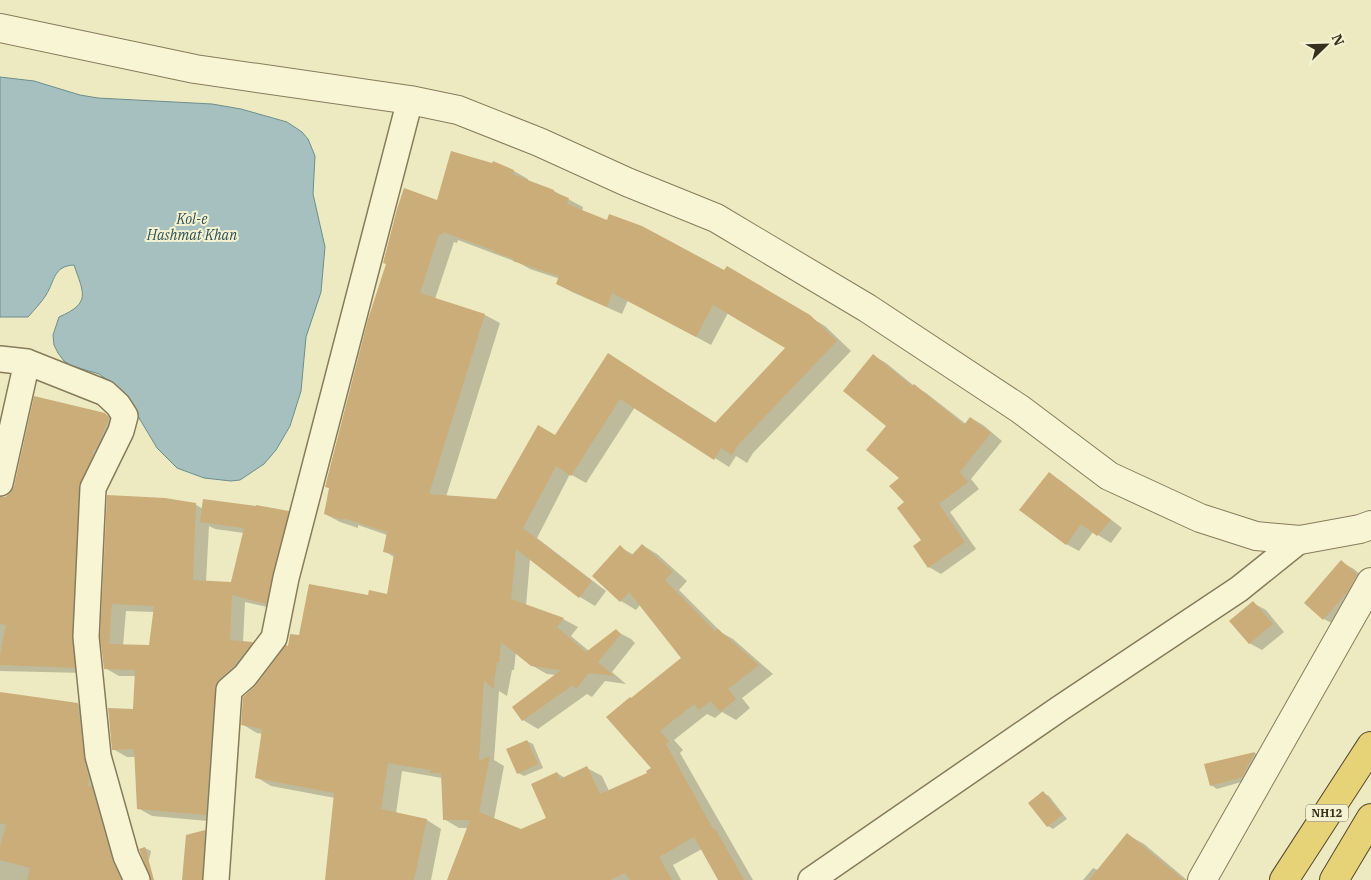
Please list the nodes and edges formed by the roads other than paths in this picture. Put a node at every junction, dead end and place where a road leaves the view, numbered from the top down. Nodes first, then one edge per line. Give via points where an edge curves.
1 (0, 28) edge
2 (410, 100) junction
3 (0, 359) edge
4 (27, 362) junction
5 (0, 483) edge
6 (1371, 525) edge
7 (1300, 540) junction
8 (1371, 582) edge
9 (1371, 746) edge
10 (1371, 818) edge
11 (137, 880) edge
12 (216, 880) edge
13 (811, 880) edge
14 (1202, 880) edge
15 (1284, 880) edge
16 (1334, 880) edge

1 - 2 street via 195,69
2 - 7 street via 458,110 716,218 867,308 1020,409 1109,476 1200,518 1256,536
2 - 12 street via 286,578 274,638 230,690
3 - 4 street
4 - 5 street
4 - 11 street via 105,393 125,416 93,488 86,637 98,756 126,856
6 - 7 street
7 - 13 street via 1239,589
8 - 14 street
9 - 15 highway, NH12
10 - 16 highway, NH12

